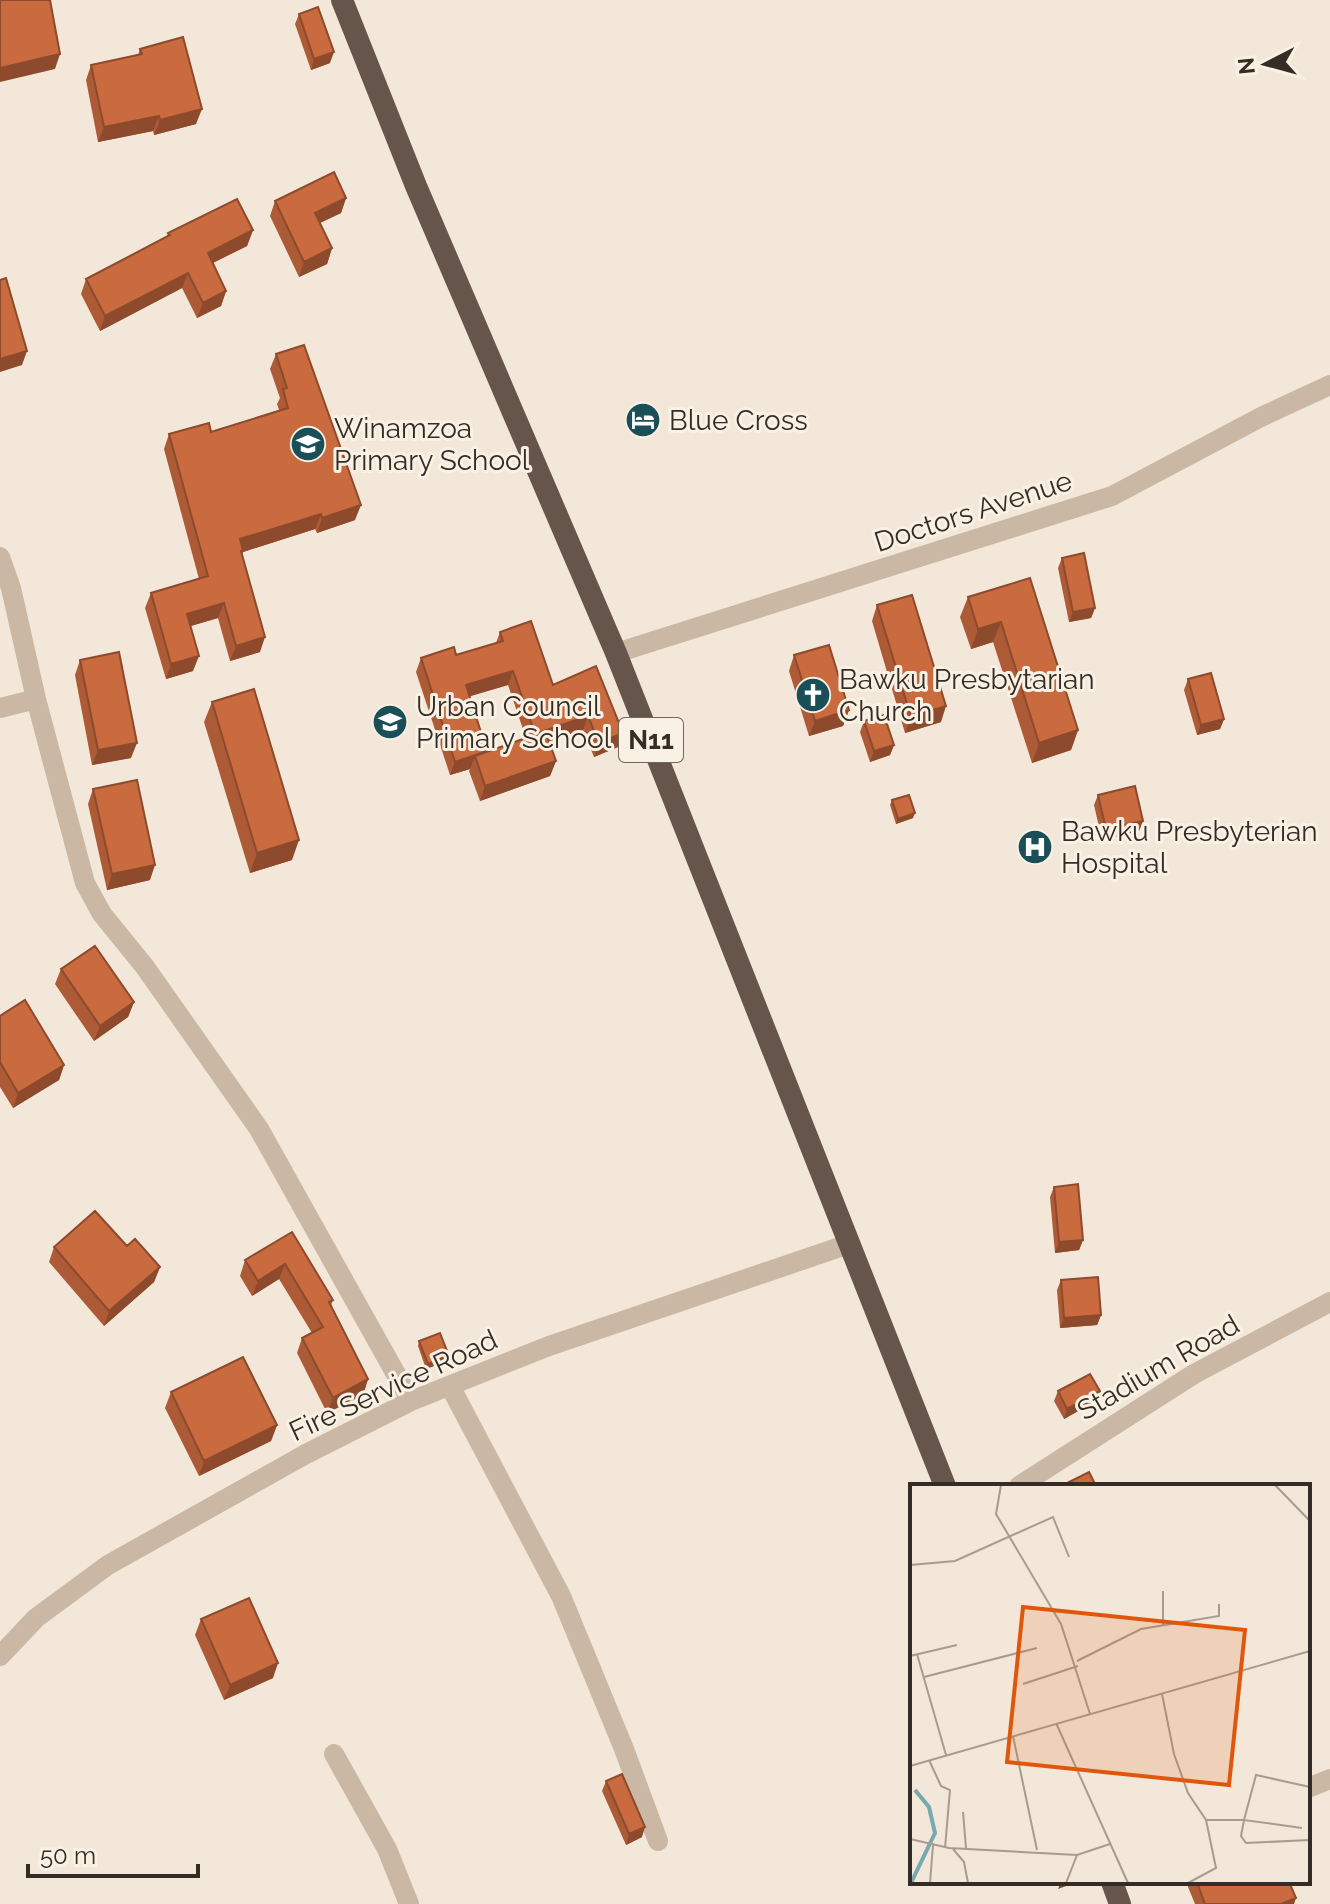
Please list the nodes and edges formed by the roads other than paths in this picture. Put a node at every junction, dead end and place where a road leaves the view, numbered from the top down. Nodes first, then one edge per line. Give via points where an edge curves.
1 (342, 0) edge
2 (1330, 385) edge
3 (0, 557) edge
4 (616, 653) junction
5 (36, 699) junction
6 (0, 708) edge
7 (849, 1244) junction
8 (1330, 1302) edge
9 (450, 1386) junction
10 (411, 1401) junction
11 (944, 1484) edge
12 (1022, 1484) edge
13 (0, 1656) edge
14 (334, 1754) dead end
15 (1330, 1779) edge
16 (1310, 1787) edge
17 (658, 1841) dead end
18 (1113, 1884) edge
19 (409, 1904) edge
20 (1120, 1904) edge

1 - 4 highway, N11
2 - 4 street, Doctors Avenue via 1112,496
3 - 5 street
4 - 7 highway, N11
5 - 6 street
5 - 10 street via 92,897 259,1129
7 - 9 street, Fire Service Road via 549,1346
7 - 11 highway, N11
8 - 12 street, Stadium Road via 1194,1374
9 - 10 street, Fire Service Road
9 - 17 street via 561,1596
10 - 13 street, Fire Service Road via 108,1565 36,1618
14 - 19 street via 387,1849
15 - 16 street
18 - 20 highway

